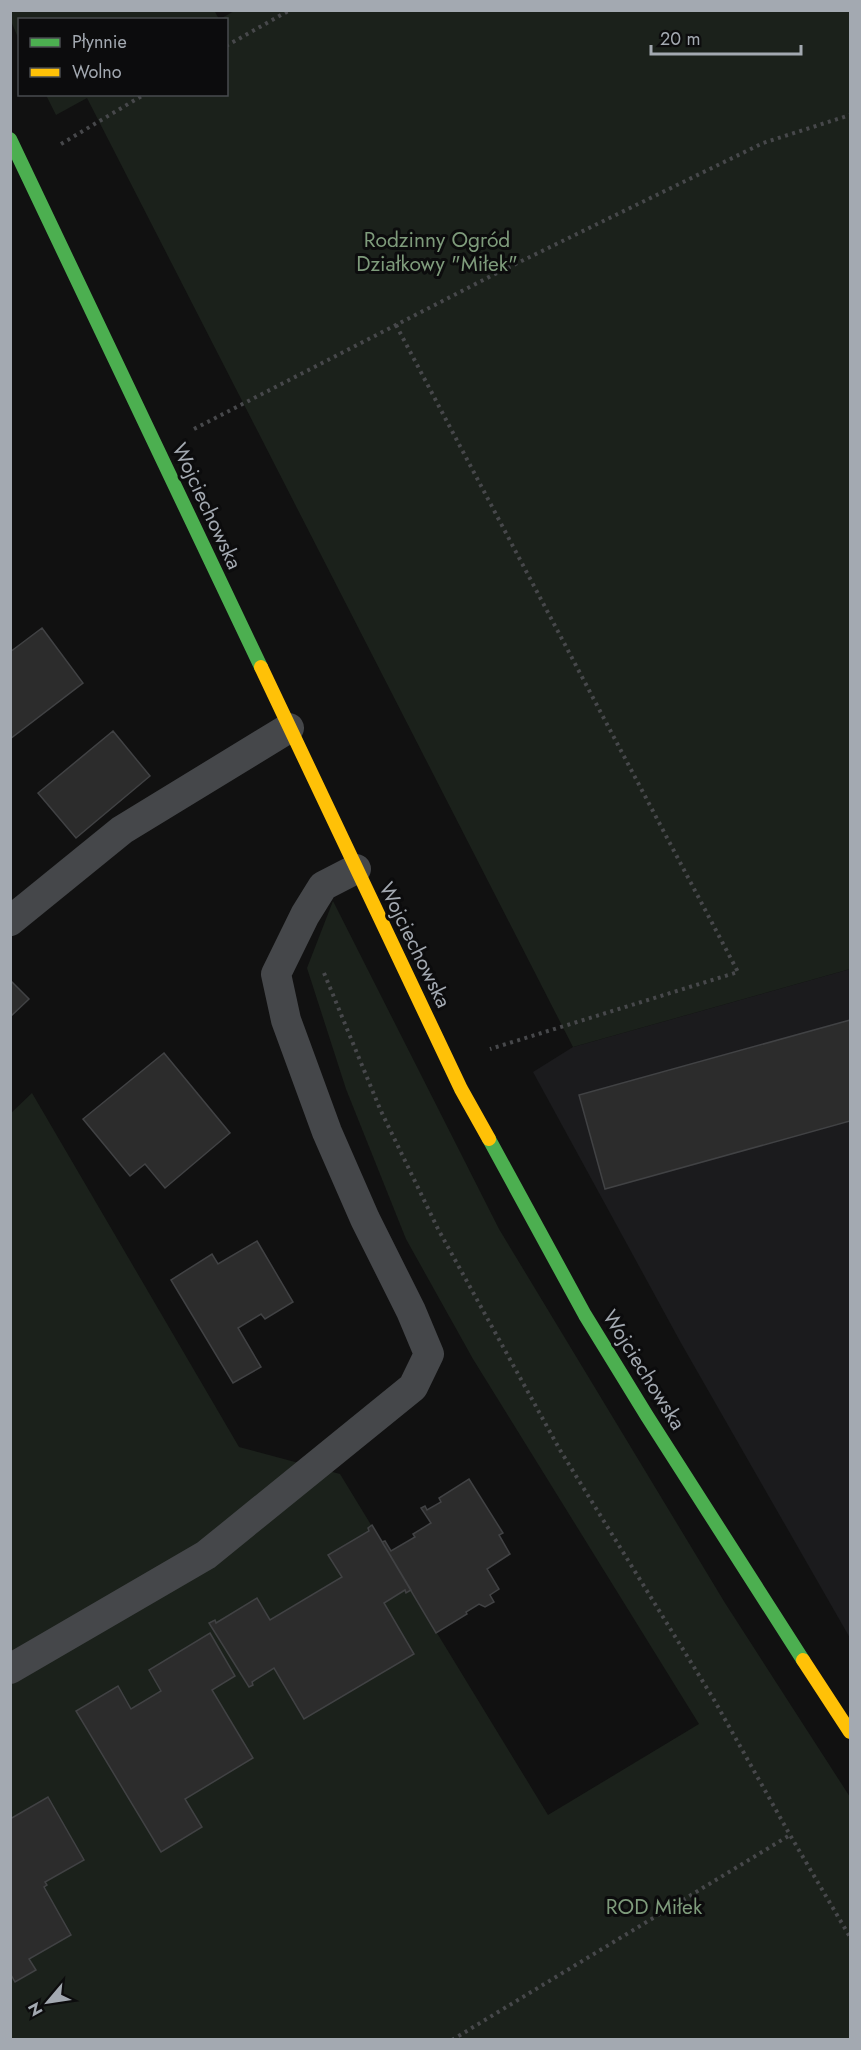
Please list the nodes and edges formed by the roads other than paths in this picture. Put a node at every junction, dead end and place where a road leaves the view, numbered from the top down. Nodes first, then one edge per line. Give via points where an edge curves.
1 (10, 139) edge
2 (289, 728) junction
3 (356, 869) junction
4 (10, 921) edge
5 (10, 1669) edge
6 (850, 1732) edge

1 - 2 street, Wojciechowska
2 - 3 street, Wojciechowska
2 - 4 lane via 122,830
3 - 5 lane via 323,886 276,974 286,1020 327,1132 429,1354 413,1387 206,1555
3 - 6 street, Wojciechowska via 461,1089 585,1315

